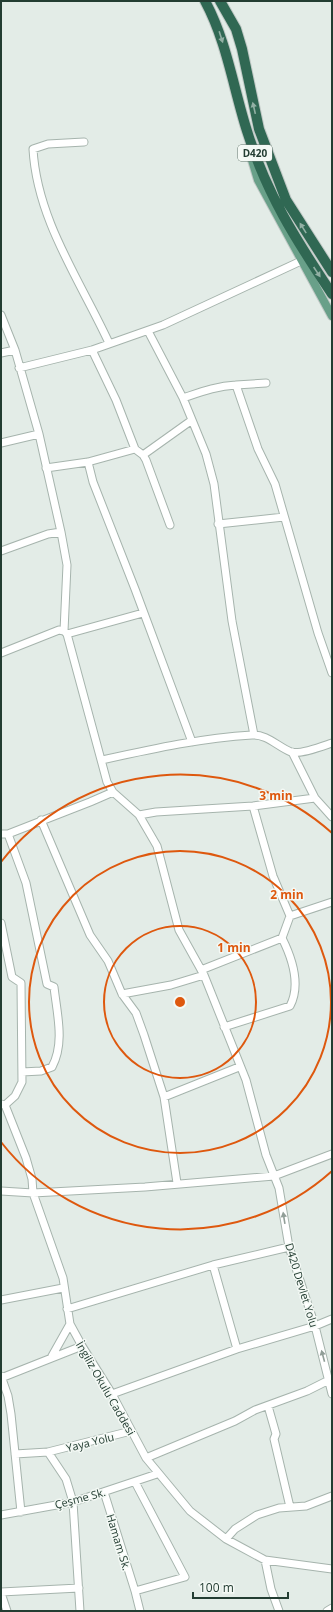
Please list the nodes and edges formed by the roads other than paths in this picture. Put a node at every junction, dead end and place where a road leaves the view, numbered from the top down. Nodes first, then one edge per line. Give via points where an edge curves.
1 (205, 1) edge
2 (220, 1) edge
3 (84, 142) dead end
4 (251, 143) junction
5 (301, 262) junction
6 (332, 272) edge
7 (332, 294) edge
8 (1, 314) edge
9 (332, 316) edge
10 (148, 331) junction
11 (109, 343) junction
12 (16, 350) junction
13 (92, 350) junction
14 (1, 353) edge
15 (19, 368) junction
16 (266, 383) dead end
17 (236, 385) junction
18 (184, 398) junction
19 (192, 420) junction
20 (39, 434) junction
21 (1, 443) edge
22 (135, 449) junction
23 (143, 455) junction
24 (88, 462) junction
25 (46, 468) junction
26 (284, 517) junction
27 (218, 524) junction
28 (170, 525) dead end
29 (61, 532) junction
30 (1, 552) edge
31 (143, 613) junction
32 (65, 632) junction
33 (1, 653) edge
34 (332, 673) edge
35 (254, 735) junction
36 (192, 742) junction
37 (332, 743) edge
38 (292, 752) junction
39 (102, 760) junction
40 (113, 792) junction
41 (314, 798) junction
42 (253, 806) junction
43 (139, 815) junction
44 (332, 817) edge
45 (41, 820) junction
46 (5, 834) edge
47 (332, 902) edge
48 (290, 916) junction
49 (1, 922) edge
50 (282, 938) junction
51 (203, 972) junction
52 (122, 994) junction
53 (224, 1027) junction
54 (239, 1067) junction
55 (22, 1072) junction
56 (164, 1097) junction
57 (3, 1104) edge
58 (332, 1154) edge
59 (274, 1176) junction
60 (177, 1183) junction
61 (1, 1191) edge
62 (33, 1193) junction
63 (289, 1247) junction
64 (213, 1265) junction
65 (63, 1288) junction
66 (1, 1300) edge
67 (67, 1309) junction
68 (332, 1319) edge
69 (70, 1324) junction
70 (315, 1326) junction
71 (82, 1346) junction
72 (236, 1349) junction
73 (52, 1356) junction
74 (1, 1377) edge
75 (329, 1380) junction
76 (112, 1394) junction
77 (332, 1394) edge
78 (268, 1406) junction
79 (131, 1431) junction
80 (48, 1452) junction
81 (15, 1454) junction
82 (146, 1458) junction
83 (157, 1474) junction
84 (135, 1482) junction
85 (104, 1492) junction
86 (332, 1496) edge
87 (74, 1502) junction
88 (290, 1507) junction
89 (21, 1512) junction
90 (1, 1515) edge
91 (226, 1538) junction
92 (265, 1560) junction
93 (332, 1569) edge
94 (79, 1588) junction
95 (1, 1592) edge
96 (135, 1592) junction
97 (332, 1608) edge
98 (7, 1611) edge
99 (80, 1611) edge
100 (140, 1611) edge
101 (279, 1611) edge
102 (327, 1611) edge

1 -> 4 highway, D420 via 219,31
6 -> 2 highway, D420 via 283,193 259,129 236,29
3 - 11 street via 48,144 33,149 34,165 43,204 59,244
4 - 5 main road via 252,160 258,180
4 -> 7 highway, D420 via 273,199
5 - 9 main road
5 - 10 street
8 - 12 street
10 - 11 street
10 - 18 street
11 - 13 street
12 - 14 street
12 - 15 street
13 - 15 street
13 - 22 street via 116,400
15 - 20 street
16 - 17 street
17 - 18 street
17 - 26 street via 258,448 275,484
18 - 19 street
19 - 23 street
19 - 27 street via 206,454 214,484
20 - 21 street
20 - 25 street
22 - 23 street
22 - 24 street
23 - 28 street
24 - 25 street
24 - 31 street via 93,482
25 - 29 street
26 - 27 street
26 - 34 street
27 - 35 street via 232,621
29 - 30 street via 48,534
29 - 32 street via 67,565
31 - 32 street
31 - 36 street
32 - 33 street via 58,630
32 - 39 street
35 - 36 street
35 - 38 street via 272,740
36 - 39 street
37 - 38 street via 315,749
38 - 41 street
39 - 40 street via 107,782
40 - 43 street, D420 Devlet Yolu
40 - 45 street
41 - 42 street
41 - 44 street
42 - 43 street
42 - 48 street via 273,876
43 - 51 street, D420 Devlet Yolu via 157,846 179,930
45 - 46 street
45 - 52 street via 90,934 108,961
46 - 55 street via 26,883 47,984 54,987 59,1030 59,1055 52,1068
47 - 48 street
48 - 50 street
49 - 55 street via 12,977 21,983
50 - 51 street
50 - 53 street via 290,954 294,977 295,988 290,1006
51 - 52 street via 171,985
51 - 53 street, D420 Devlet Yolu
52 - 56 street via 136,1013
53 - 54 street, D420 Devlet Yolu
54 - 56 street
54 - 59 street, D420 Devlet Yolu via 251,1095
55 - 57 street via 22,1082 15,1096
56 - 60 street
57 - 62 street, İngiliz Okulu Caddesi via 26,1158
58 - 59 street
59 - 60 street
63 -> 59 street, D420 Devlet Yolu via 279,1188
60 - 62 street
61 - 62 street
62 - 65 street, İngiliz Okulu Caddesi via 62,1278
63 - 64 street
63 - 70 street, D420 Devlet Yolu
64 - 67 street
64 - 72 street
65 - 66 street
65 - 67 street, İngiliz Okulu Caddesi
67 - 69 street, İngiliz Okulu Caddesi
68 - 70 street
69 - 71 street, İngiliz Okulu Caddesi
69 - 73 street
70 - 72 street
75 -> 70 street, D420 Devlet Yolu
71 - 73 street
71 - 76 street, İngiliz Okulu Caddesi
72 - 76 street
73 - 74 street
74 - 81 street via 8,1396
75 - 77 street, D420 Devlet Yolu
75 - 78 street via 307,1392
76 - 79 street, İngiliz Okulu Caddesi
78 - 82 street
78 - 88 street
79 - 80 street, Yaya Yolu
79 - 82 street, İngiliz Okulu Caddesi
80 - 81 street, Yaya Yolu
80 - 87 street via 66,1479
81 - 89 street
82 - 83 street, İngiliz Okulu Caddesi
83 - 84 street, Çeşme Sk.
83 - 91 street, İngiliz Okulu Caddesi via 190,1511
84 - 85 street, Çeşme Sk.
84 - 96 street via 185,1577
85 - 87 street, Çeşme Sk.
85 - 96 street, Hamam Sk.
86 - 88 street via 306,1506
87 - 89 street, Çeşme Sk.
87 - 94 street
88 - 91 street via 257,1515
89 - 90 street, Çeşme Sk.
91 - 92 street, İngiliz Okulu Caddesi
92 - 93 street, İngiliz Okulu Caddesi
92 - 101 street via 271,1590
94 - 95 street
94 - 99 street
95 - 98 street
96 - 100 street, Hamam Sk.
97 - 102 street

